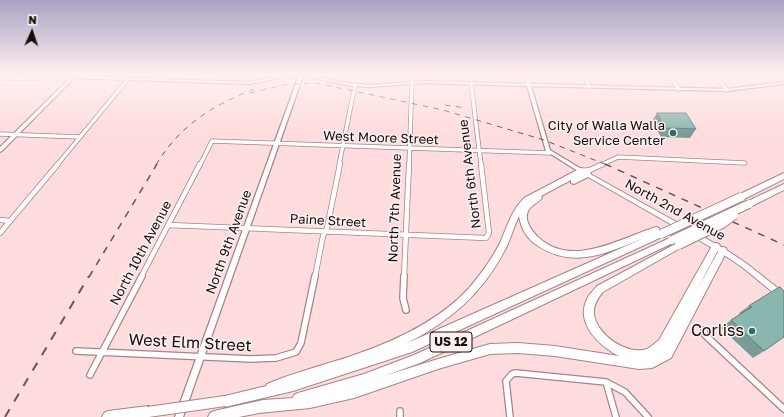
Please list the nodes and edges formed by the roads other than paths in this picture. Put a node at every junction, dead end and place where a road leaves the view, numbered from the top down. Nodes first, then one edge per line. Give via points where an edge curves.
1 (55, 94) edge
2 (115, 94) edge
3 (295, 94) edge
4 (354, 94) edge
5 (411, 94) edge
6 (472, 94) edge
7 (532, 94) edge
8 (0, 134) edge
9 (16, 134) junction
10 (80, 137) junction
11 (212, 141) joint
12 (276, 144) junction
13 (343, 146) junction
14 (409, 149) junction
15 (0, 150) edge
16 (479, 151) junction
17 (550, 153) junction
18 (744, 163) dead end
19 (586, 172) junction
20 (784, 176) edge
21 (784, 187) edge
22 (0, 220) edge
23 (10, 221) junction
24 (168, 225) junction
25 (246, 229) junction
26 (325, 232) junction
27 (658, 232) junction
28 (0, 233) edge
29 (406, 236) junction
30 (487, 237) joint
31 (675, 243) junction
32 (720, 249) junction
33 (784, 297) edge
34 (406, 310) dead end
35 (704, 330) dead end
36 (76, 351) dead end
37 (102, 352) junction
38 (200, 357) junction
39 (90, 375) dead end
40 (606, 382) junction
41 (256, 396) junction
42 (258, 407) junction
43 (784, 409) edge
44 (217, 416) edge
45 (108, 417) edge
46 (179, 417) edge
47 (510, 417) edge
48 (616, 417) edge
49 (648, 417) edge

1 - 9 main road
2 - 10 street
3 - 12 street, North 9th Avenue
4 - 13 street
5 - 14 street, North 7th Avenue
6 - 16 street, North 6th Avenue
7 - 17 street
8 - 9 street
9 - 10 street
9 - 15 main road
10 - 23 street
11 - 12 street, West Moore Street
11 - 24 street, North 10th Avenue
12 - 13 street, West Moore Street
12 - 25 street, North 9th Avenue
13 - 14 street, West Moore Street
13 - 26 street
14 - 16 street, West Moore Street
14 - 29 street, North 7th Avenue
16 - 17 street, West Moore Street
16 - 30 street, North 6th Avenue via 489,233
17 - 19 street, North 2nd Avenue
18 - 19 street via 618,157
19 - 27 highway via 533,201 526,208 523,224 535,241 557,253 582,254
19 - 32 main road, North 2nd Avenue
19 - 41 highway via 527,200 520,206 487,273 469,294 445,315 396,343 339,366 288,380
20 - 27 highway, bridge via 699,216
21 - 31 highway, bridge via 749,204 722,224
22 - 23 street
23 - 28 street
24 - 25 street, Paine Street
24 - 37 street, North 10th Avenue
25 - 26 street, Paine Street
25 - 38 street, North 9th Avenue
26 - 29 street, Paine Street
26 - 38 street, West Elm Street via 300,348 289,355 266,359
27 - 41 highway, US 12 via 412,347 356,367
29 - 30 street, Paine Street via 480,239
29 - 34 street, North 7th Avenue via 403,298
31 - 32 highway via 591,296 590,322 599,337 613,348 632,355 648,354 663,343
31 - 42 highway, US 12 via 416,359 320,393
32 - 33 main road, North 2nd Avenue
32 - 42 highway via 667,354 652,363 639,364 556,351 490,349 354,392 310,402
35 - 43 street via 705,334
36 - 37 street, West Elm Street
37 - 38 street, West Elm Street
37 - 39 street, North 10th Avenue
38 - 46 street, North 9th Avenue
40 - 47 street via 512,374 506,381
40 - 48 street
40 - 49 street via 626,391
41 - 45 highway, US 12, bridge
42 - 44 highway, US 12

